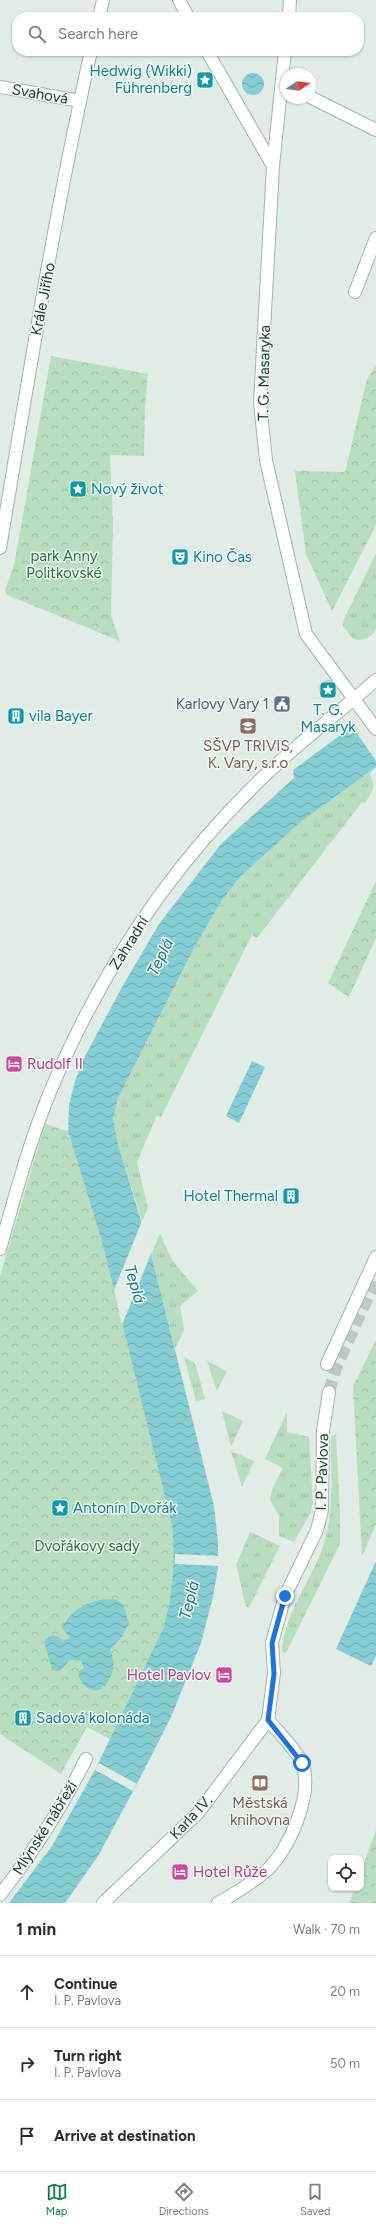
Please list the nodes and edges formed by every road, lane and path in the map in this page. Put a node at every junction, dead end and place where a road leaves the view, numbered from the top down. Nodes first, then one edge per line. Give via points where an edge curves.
1 (103, 0) edge
2 (179, 0) edge
3 (290, 0) edge
4 (100, 12) edge
5 (185, 12) edge
6 (289, 12) edge
7 (90, 56) edge
8 (210, 56) edge
9 (285, 56) edge
10 (284, 68) edge
11 (0, 87) edge
12 (80, 101) junction
13 (316, 101) edge
14 (281, 104) edge
15 (376, 130) edge
16 (273, 166) junction
17 (376, 238) edge
18 (355, 292) dead end
19 (0, 548) edge
20 (376, 680) edge
21 (354, 700) junction
22 (376, 729) edge
23 (0, 1249) edge
24 (376, 1257) edge
25 (327, 1364) dead end
26 (329, 1392) tunnel mouth
27 (268, 1720) junction
28 (86, 1759) dead end
29 (0, 1895) edge
30 (103, 1903) edge
31 (218, 1903) edge

1 - 4 street
2 - 5 street
3 - 6 street
7 - 12 street, Krále Jiřího
8 - 16 street
9 - 10 street, T. G. Masaryka
11 - 12 street, Svahová
12 - 19 street, Krále Jiřího
13 - 15 street
14 - 16 street, T. G. Masaryka
16 - 21 street, T. G. Masaryka via 260,402 266,460 306,634
17 - 18 street
20 - 21 street, Zahradní
21 - 22 street, T. G. Masaryka
21 - 23 street, Zahradní via 252,788 212,829 168,883 122,952 89,1008 50,1092 20,1179
24 - 25 street
26 - 27 street, I. P. Pavlova via 323,1431 322,1510 317,1530 285,1596 272,1643 274,1674
27 - 30 street, Karla IV. via 198,1813
27 - 31 street via 302,1763 302,1804 294,1830 281,1853 266,1871
28 - 29 street, Mlýnské nábřeží via 75,1782 25,1863

